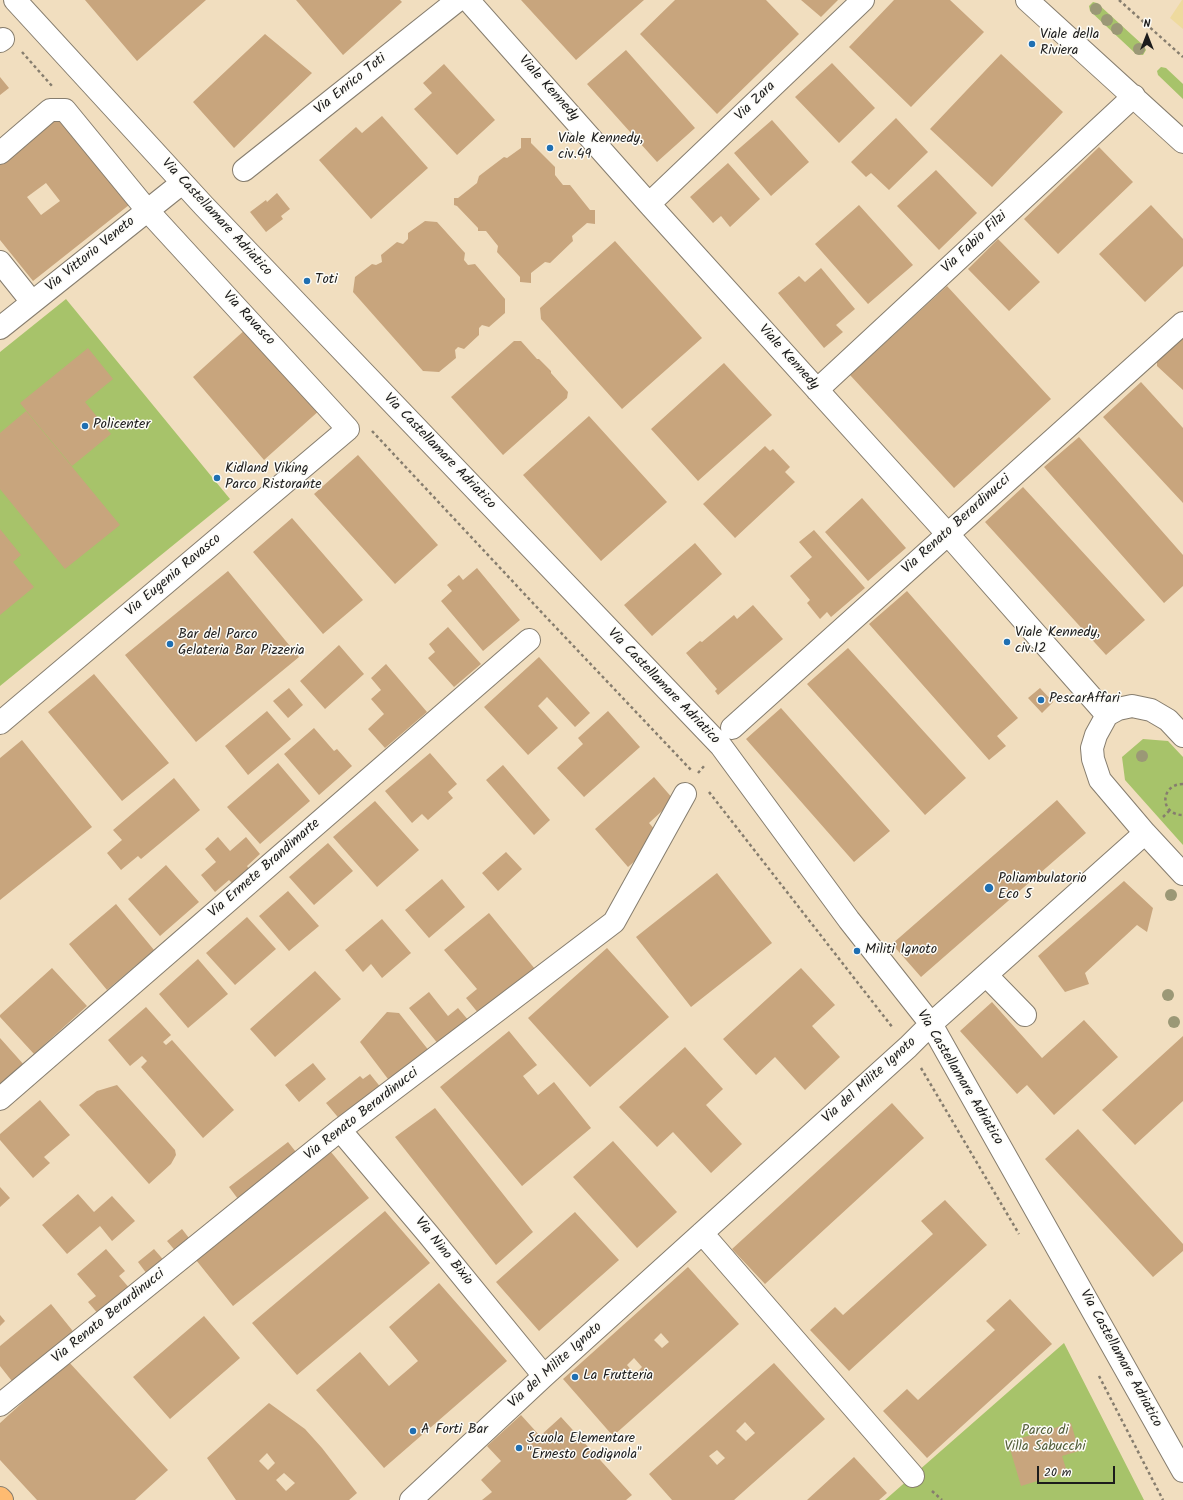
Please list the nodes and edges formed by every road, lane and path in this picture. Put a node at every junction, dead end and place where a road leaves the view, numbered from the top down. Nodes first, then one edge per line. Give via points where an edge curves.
1 (14, 0) edge
2 (458, 0) edge
3 (468, 0) edge
4 (863, 0) edge
5 (1027, 0) edge
6 (1120, 0) edge
7 (7, 43) edge
8 (1183, 57) edge
9 (54, 88) dead end
10 (1134, 96) junction
11 (1183, 142) edge
12 (0, 152) edge
13 (244, 170) dead end
14 (182, 183) junction
15 (650, 204) junction
16 (147, 210) junction
17 (0, 262) edge
18 (32, 302) junction
19 (1183, 323) edge
20 (0, 328) edge
21 (817, 390) junction
22 (348, 429) joint
23 (372, 430) dead end
24 (947, 534) junction
25 (529, 640) dead end
26 (1107, 715) junction
27 (0, 723) edge
28 (732, 728) dead end
29 (1183, 736) edge
30 (696, 775) dead end
31 (1183, 784) edge
32 (706, 787) dead end
33 (685, 794) dead end
34 (1183, 815) edge
35 (1145, 833) junction
36 (1183, 874) edge
37 (986, 975) junction
38 (1025, 1015) dead end
39 (931, 1024) junction
40 (908, 1046) junction
41 (0, 1099) edge
42 (340, 1130) junction
43 (702, 1233) junction
44 (1021, 1238) dead end
45 (1097, 1372) dead end
46 (544, 1376) junction
47 (0, 1405) edge
48 (1183, 1471) edge
49 (913, 1476) dead end
50 (411, 1500) edge
51 (1163, 1500) edge

1 - 14 street, Via Castellamare Adriatico
2 - 13 street, Via Enrico Toti
3 - 15 street, Viale Kennedy
4 - 15 street, Via Zara
5 - 10 street
6 - 8 path
7 - 9 path
10 - 11 street
10 - 21 street, Via Fabio Filzi
12 - 16 street, Via Ravasco via 50,110 65,110
14 - 16 street, Via Vittorio Veneto
14 - 39 street, Via Castellamare Adriatico via 721,746 849,920
15 - 21 street, Viale Kennedy
16 - 18 street, Via Vittorio Veneto
16 - 22 street, Via Ravasco
17 - 18 street
18 - 20 street, Via Vittorio Veneto
19 - 24 street, Via Renato Berardinucci
21 - 24 street, Viale Kennedy
22 - 27 street, Via Eugenia Ravasco
23 - 30 path
24 - 26 street, Viale Kennedy
24 - 28 street, Via Renato Berardinucci
25 - 41 street, Via Ermete Brandimarte
26 - 29 street via 1118,709 1142,707 1168,720
26 - 35 street via 1096,735 1092,759 1100,780
31 - 34 path via 1169,788 1165,802 1170,810
32 - 40 path, Via Castellamare Adriatico
33 - 42 street, Via Renato Berardinucci via 614,922
35 - 36 street
35 - 37 street, Via del Milite Ignoto
37 - 38 street
37 - 39 street, Via del Milite Ignoto
39 - 40 street, Via del Milite Ignoto
39 - 48 street, Via Castellamare Adriatico
40 - 43 street, Via del Milite Ignoto
40 - 44 path, Via Castellamare Adriatico
42 - 46 street, Via Nino Bixio
42 - 47 street, Via Renato Berardinucci
43 - 46 street, Via del Milite Ignoto
43 - 49 street
45 - 51 path, Via Castellamare Adriatico
46 - 50 street, Via del Milite Ignoto

